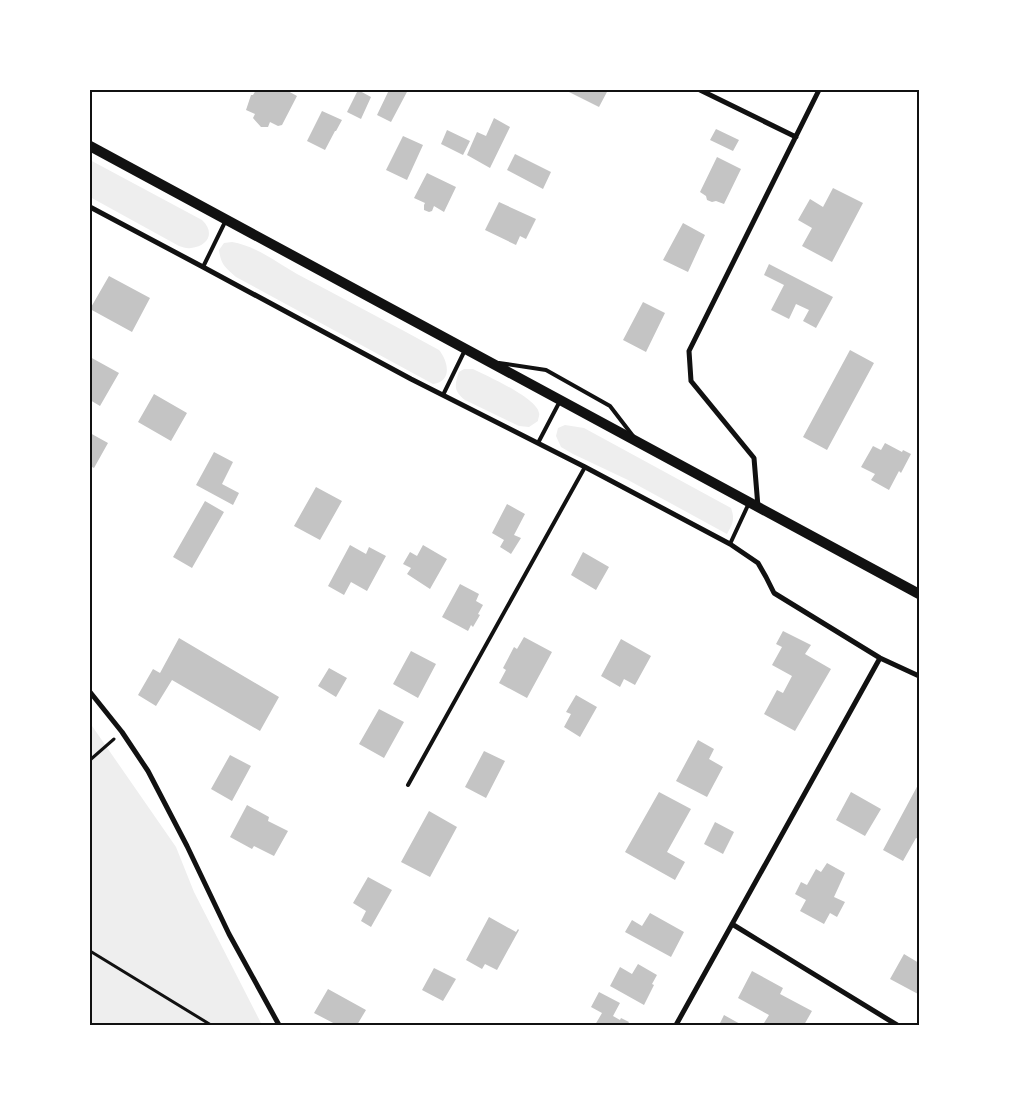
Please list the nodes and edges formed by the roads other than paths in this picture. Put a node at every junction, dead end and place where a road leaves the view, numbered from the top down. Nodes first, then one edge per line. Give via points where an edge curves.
1 (700, 90) edge
2 (820, 90) edge
3 (796, 137) junction
4 (90, 146) edge
5 (90, 208) edge
6 (226, 220) junction
7 (203, 267) junction
8 (466, 349) junction
9 (490, 362) junction
10 (443, 395) junction
11 (560, 401) junction
12 (637, 442) junction
13 (538, 443) junction
14 (585, 467) junction
15 (754, 505) junction
16 (730, 544) junction
17 (919, 594) edge
18 (880, 658) junction
19 (919, 676) edge
20 (90, 692) edge
21 (408, 785) dead end
22 (732, 924) junction
23 (279, 1025) edge
24 (676, 1025) edge
25 (897, 1025) edge

1 - 3 street
2 - 3 street
3 - 15 street via 689,351 691,381 754,458
4 - 6 main road
5 - 7 street
6 - 7 lane
6 - 8 main road
7 - 10 street
8 - 9 main road
8 - 10 lane
9 - 11 main road
9 - 12 lane via 546,370 610,406
10 - 13 street
11 - 12 main road
11 - 13 lane
12 - 15 main road
13 - 14 street
14 - 16 street
14 - 21 lane
15 - 16 lane
15 - 17 main road
16 - 18 street via 758,563 774,593
18 - 19 street
18 - 22 street
20 - 23 street via 148,771 229,934
22 - 24 street
22 - 25 street

